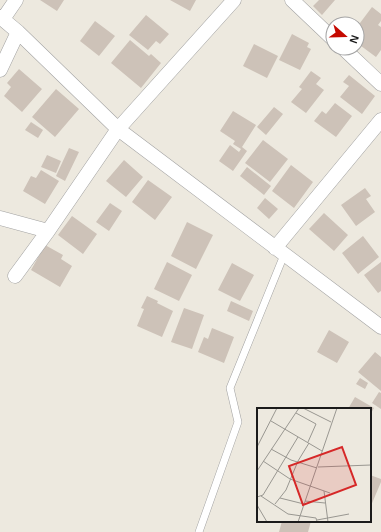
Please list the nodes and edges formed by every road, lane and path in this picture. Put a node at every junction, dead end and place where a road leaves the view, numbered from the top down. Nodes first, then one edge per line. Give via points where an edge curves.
1 (16, 0) edge
2 (234, 0) edge
3 (292, 0) edge
4 (1, 18) edge
5 (325, 31) edge
6 (18, 32) junction
7 (351, 56) edge
8 (0, 70) edge
9 (381, 84) edge
10 (381, 120) edge
11 (118, 129) junction
12 (0, 218) edge
13 (48, 231) junction
14 (279, 252) junction
15 (15, 276) dead end
16 (381, 327) edge
17 (199, 532) edge

1 - 4 street
2 - 11 street
3 - 5 street
4 - 6 street
6 - 8 street
6 - 11 street
7 - 9 street
10 - 14 street
11 - 13 street
11 - 14 street
12 - 13 street
13 - 15 street
14 - 16 street
14 - 17 lane via 230,388 238,422

